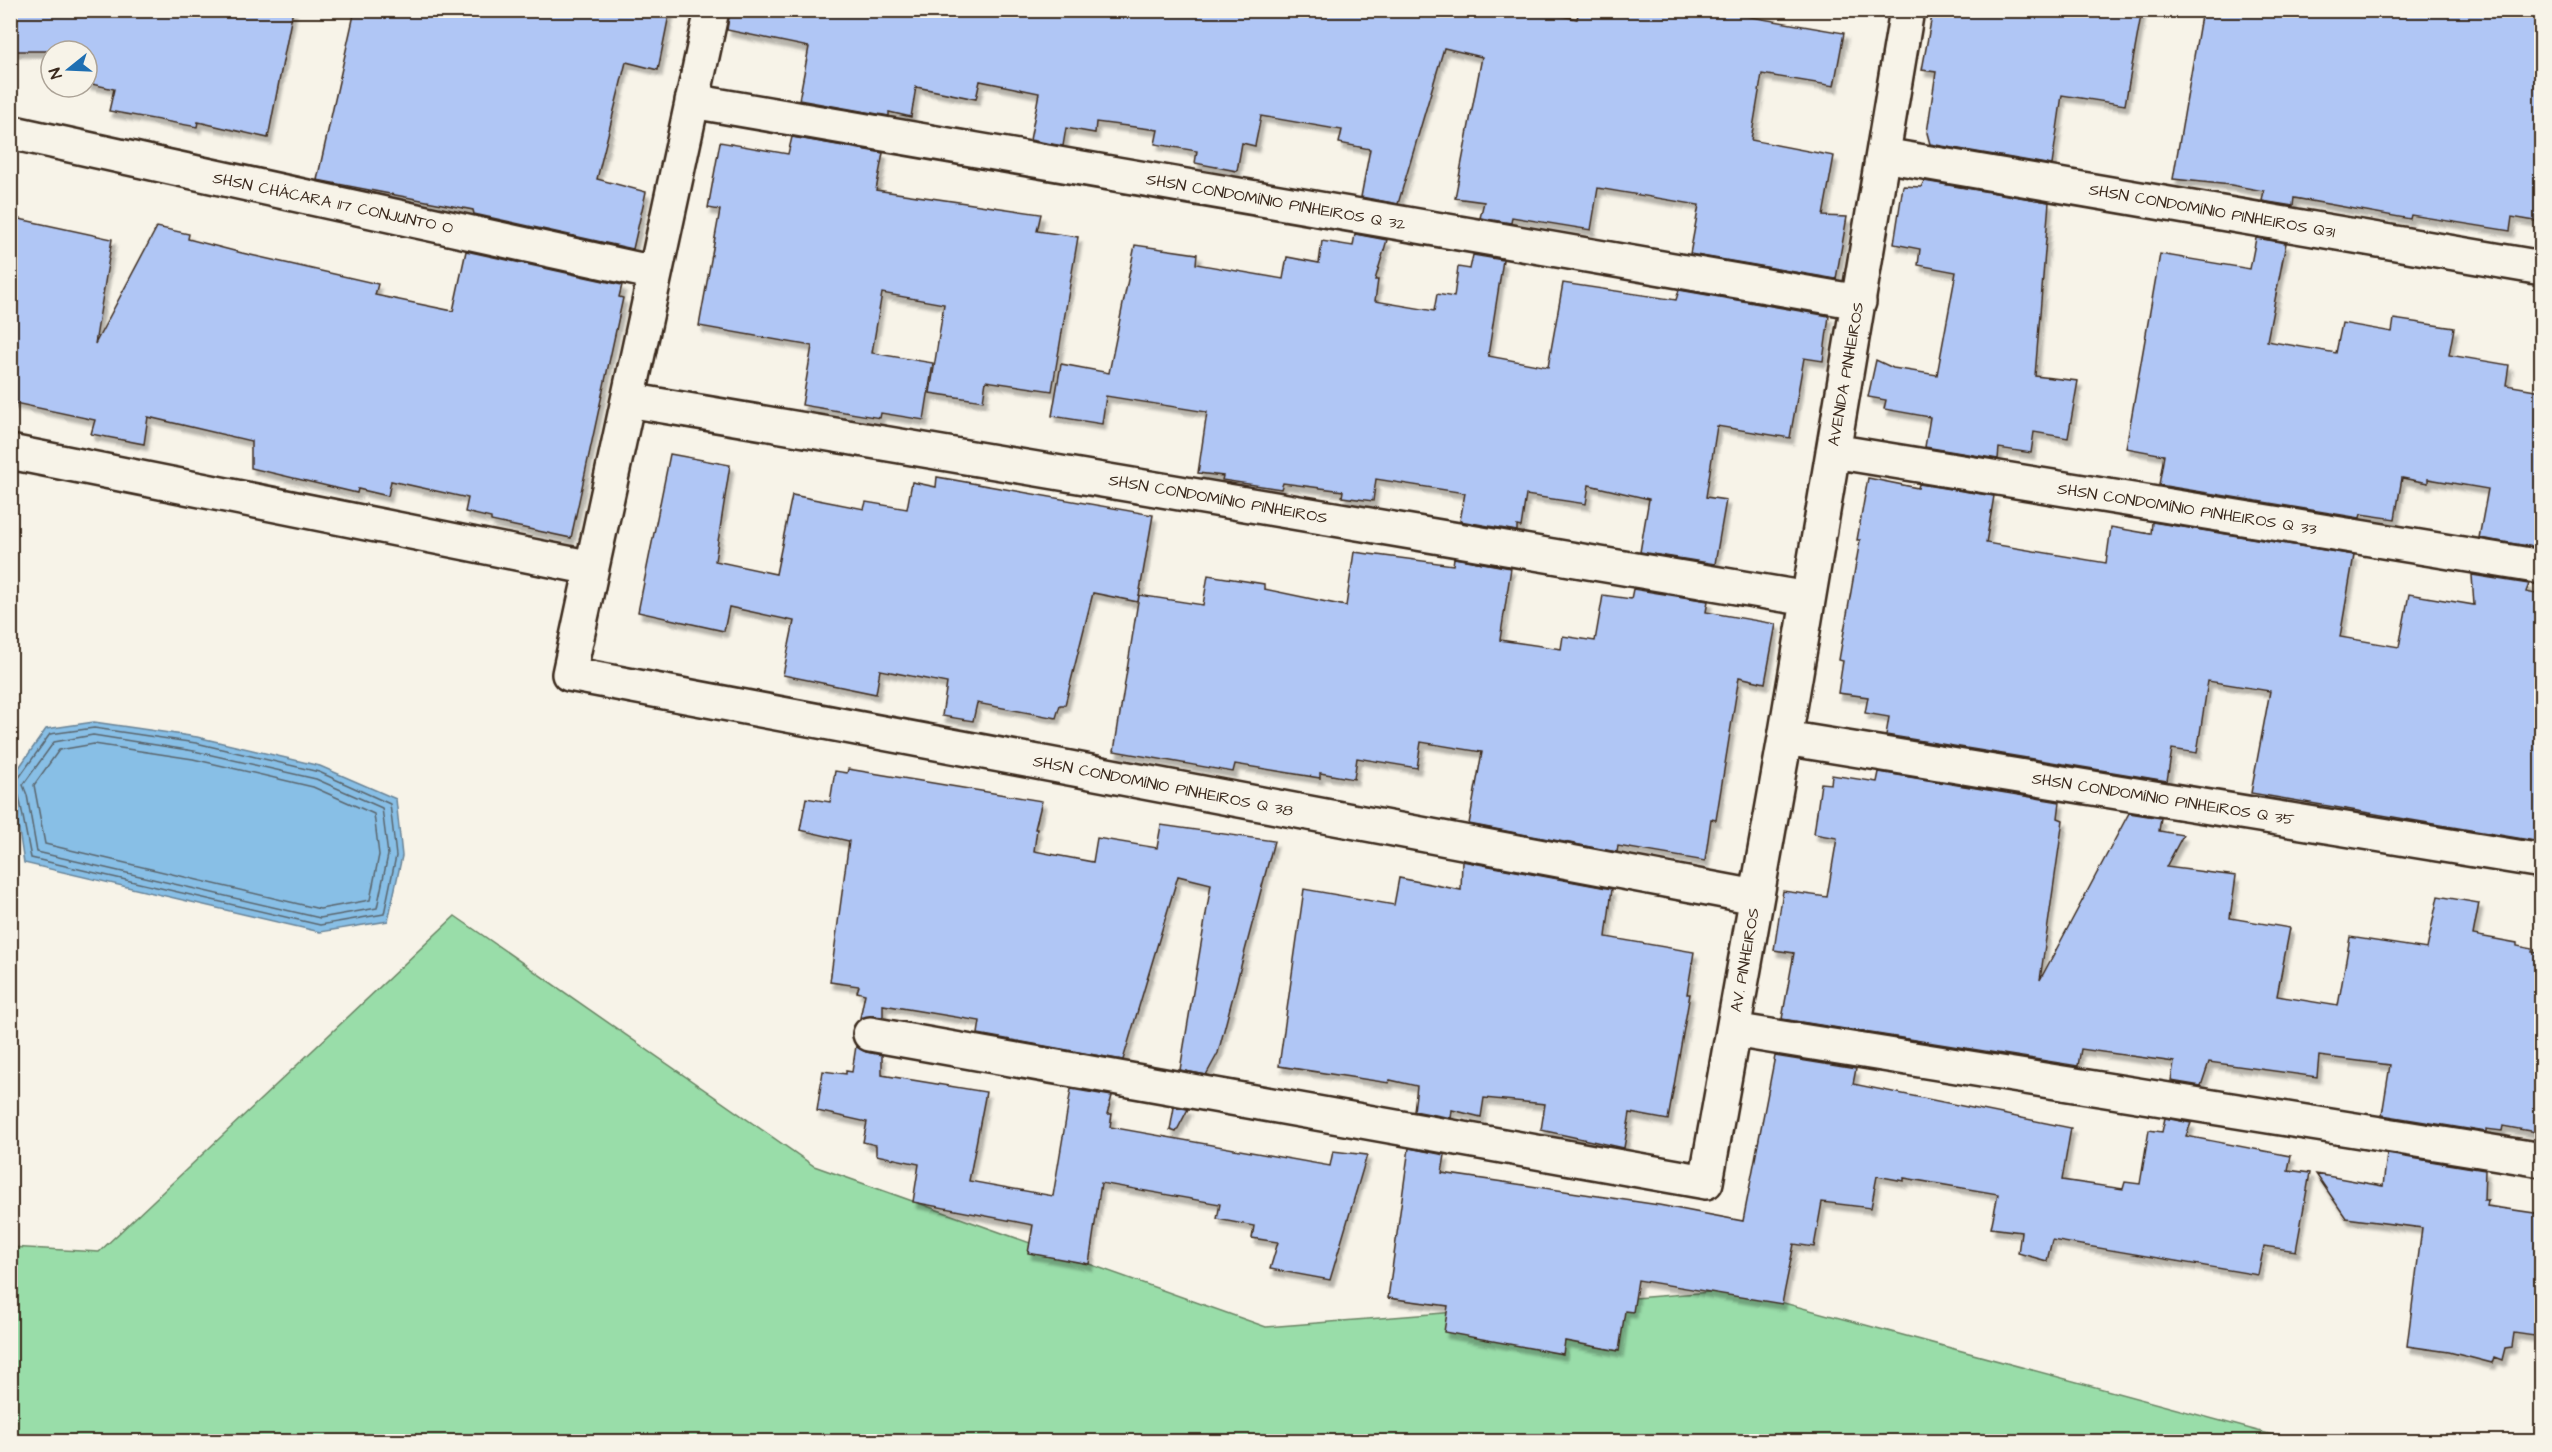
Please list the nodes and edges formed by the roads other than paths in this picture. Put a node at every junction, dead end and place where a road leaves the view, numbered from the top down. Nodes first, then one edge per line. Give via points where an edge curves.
1 (712, 10) edge
2 (1908, 10) edge
3 (692, 101) junction
4 (10, 132) edge
5 (1883, 155) junction
6 (2541, 268) edge
7 (655, 273) junction
8 (1859, 302) junction
9 (628, 400) junction
10 (1833, 451) junction
11 (10, 452) edge
12 (2541, 567) edge
13 (592, 568) junction
14 (1808, 599) junction
15 (1785, 738) junction
16 (2541, 861) edge
17 (1756, 897) junction
18 (1732, 1030) junction
19 (870, 1034) dead end
20 (2541, 1160) edge

1 - 3 street
2 - 5 street, AVENIDA PINHEIROS
3 - 7 street
3 - 8 street, SHSN CONDOMÍNIO PINHEIROS Q 32
4 - 7 street, SHSN CHÁCARA 117 CONJUNTO O
5 - 6 street, SHSN CONDOMÍNIO PINHEIROS Q31
5 - 8 street, AVENIDA PINHEIROS
7 - 9 street
8 - 10 street, AVENIDA PINHEIROS
9 - 13 street
9 - 14 street, SHSN CONDOMÍNIO PINHEIROS
10 - 12 street, SHSN CONDOMÍNIO PINHEIROS Q 33
10 - 14 street, AVENIDA PINHEIROS
11 - 13 street
13 - 17 street, SHSN CONDOMÍNIO PINHEIROS Q 38 via 569,674
14 - 15 street, AVENIDA PINHEIROS
15 - 16 street, SHSN CONDOMÍNIO PINHEIROS Q 35
15 - 17 street, AV. PINHEIROS
17 - 18 street, AV. PINHEIROS
18 - 19 street, AV. PINHEIROS via 1706,1182
18 - 20 street

